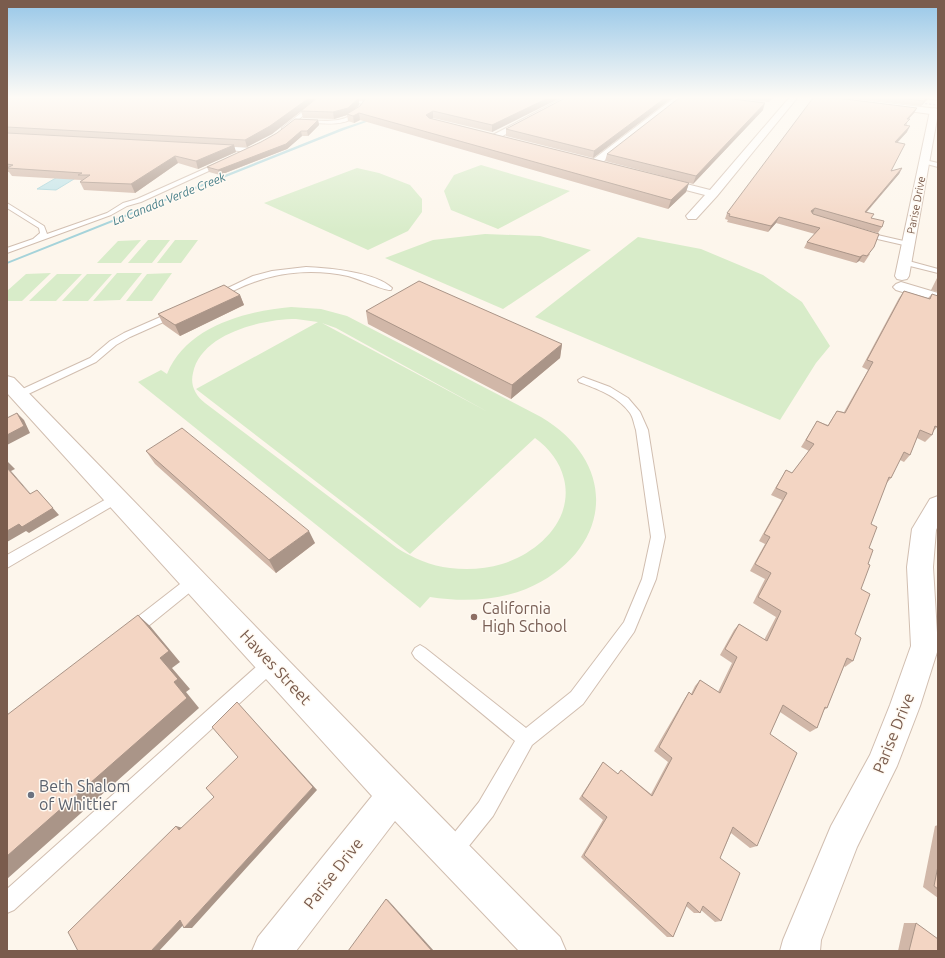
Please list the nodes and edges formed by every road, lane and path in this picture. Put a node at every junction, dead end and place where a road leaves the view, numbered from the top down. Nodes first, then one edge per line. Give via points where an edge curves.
1 (618, 143) edge
2 (753, 143) edge
3 (929, 143) edge
4 (210, 148) edge
5 (236, 157) edge
6 (228, 160) edge
7 (925, 162) junction
8 (938, 164) edge
9 (610, 167) edge
10 (646, 177) edge
11 (712, 194) junction
12 (7, 205) edge
13 (692, 216) dead end
14 (853, 230) edge
15 (35, 241) junction
16 (908, 244) junction
17 (7, 251) edge
18 (905, 262) junction
19 (938, 271) edge
20 (388, 288) dead end
21 (938, 298) edge
22 (205, 300) edge
23 (184, 310) edge
24 (583, 380) dead end
25 (11, 392) edge
26 (117, 498) junction
27 (938, 505) edge
28 (7, 562) edge
29 (194, 581) junction
30 (120, 639) edge
31 (420, 653) dead end
32 (272, 663) junction
33 (526, 739) junction
34 (394, 795) junction
35 (450, 853) junction
36 (7, 903) edge
37 (272, 951) edge
38 (546, 951) edge
39 (800, 951) edge

1 - 9 street via 591,162
2 - 11 street
3 - 7 street, Parise Drive
4 - 5 lane via 252,149
6 - 15 lane via 125,204 109,214
7 - 8 lane
7 - 16 street, Parise Drive
10 - 11 street
11 - 13 street
12 - 15 lane via 42,227 44,233
14 - 16 lane
15 - 17 lane
16 - 18 street, Parise Drive
18 - 19 lane
18 - 21 street, Parise Drive via 902,282
20 - 22 lane via 356,274 332,270 306,270 255,278
23 - 25 lane via 127,335 93,360
24 - 33 lane via 618,396 635,412 642,430 658,536 649,579 629,627 578,698
25 - 26 street, Hawes Street
26 - 28 lane
26 - 29 street, Hawes Street
27 - 39 street, Parise Drive via 924,529 920,567 925,646 905,706 886,752 843,838 802,940
29 - 30 lane
29 - 32 street, Hawes Street
31 - 33 lane
32 - 34 street, Hawes Street
32 - 36 lane
33 - 35 lane via 486,809
34 - 35 street, Hawes Street
34 - 37 street, Parise Drive
35 - 38 street, Hawes Street

